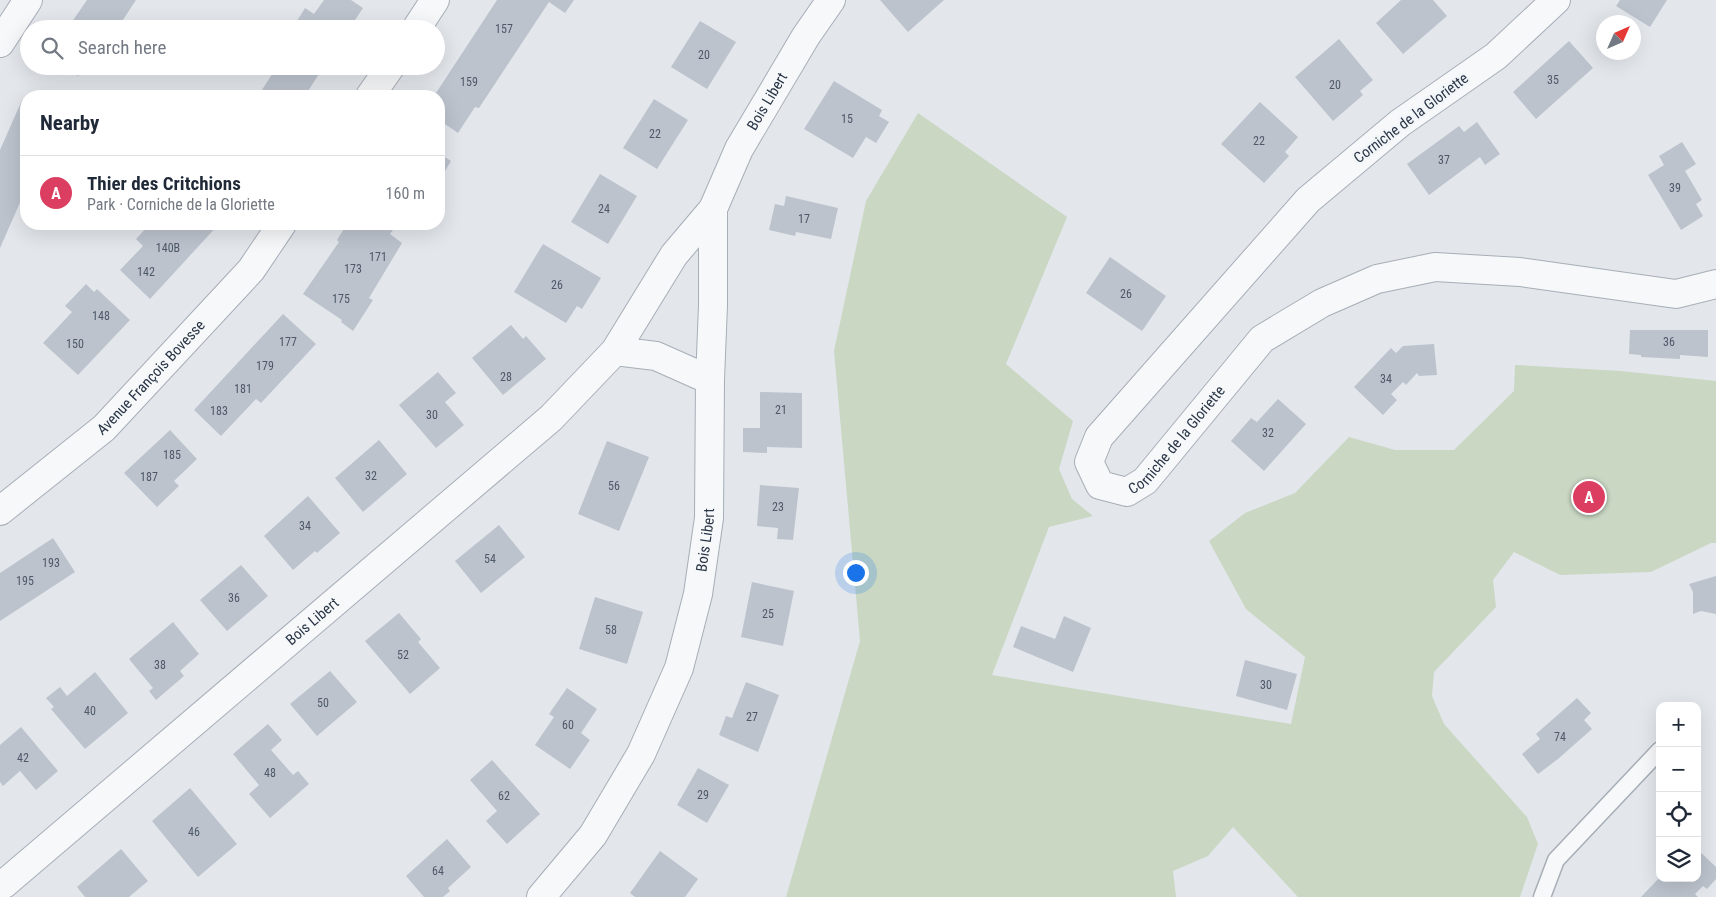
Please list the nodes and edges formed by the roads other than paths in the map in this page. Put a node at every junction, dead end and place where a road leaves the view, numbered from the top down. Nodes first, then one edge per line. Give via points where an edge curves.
1 (28, 0) edge
2 (435, 0) edge
3 (831, 0) edge
4 (1556, 0) edge
5 (422, 20) edge
6 (0, 43) edge
7 (384, 75) edge
8 (374, 90) edge
9 (713, 209) junction
10 (278, 230) edge
11 (1716, 284) edge
12 (615, 351) junction
13 (710, 380) junction
14 (0, 511) edge
15 (1656, 754) edge
16 (6, 887) edge
17 (541, 897) edge
18 (1542, 897) edge

1 - 6 street
2 - 5 street
3 - 9 street, Bois Libert via 739,149
4 - 11 street, Corniche de la Gloriette via 1496,56 1400,123 1308,200 1099,437 1089,462 1100,485 1127,492 1145,481 1262,339 1322,302 1377,279 1435,267 1520,272 1676,294
7 - 8 street
9 - 12 street, Bois Libert via 674,255
9 - 13 street, Bois Libert
10 - 14 street, Avenue François Bovesse via 251,270 104,428
12 - 13 street via 656,356
12 - 16 street, Bois Libert via 551,418
13 - 17 street, Bois Libert via 709,518 698,594 680,668 641,754 593,835
15 - 18 lane via 1556,860

